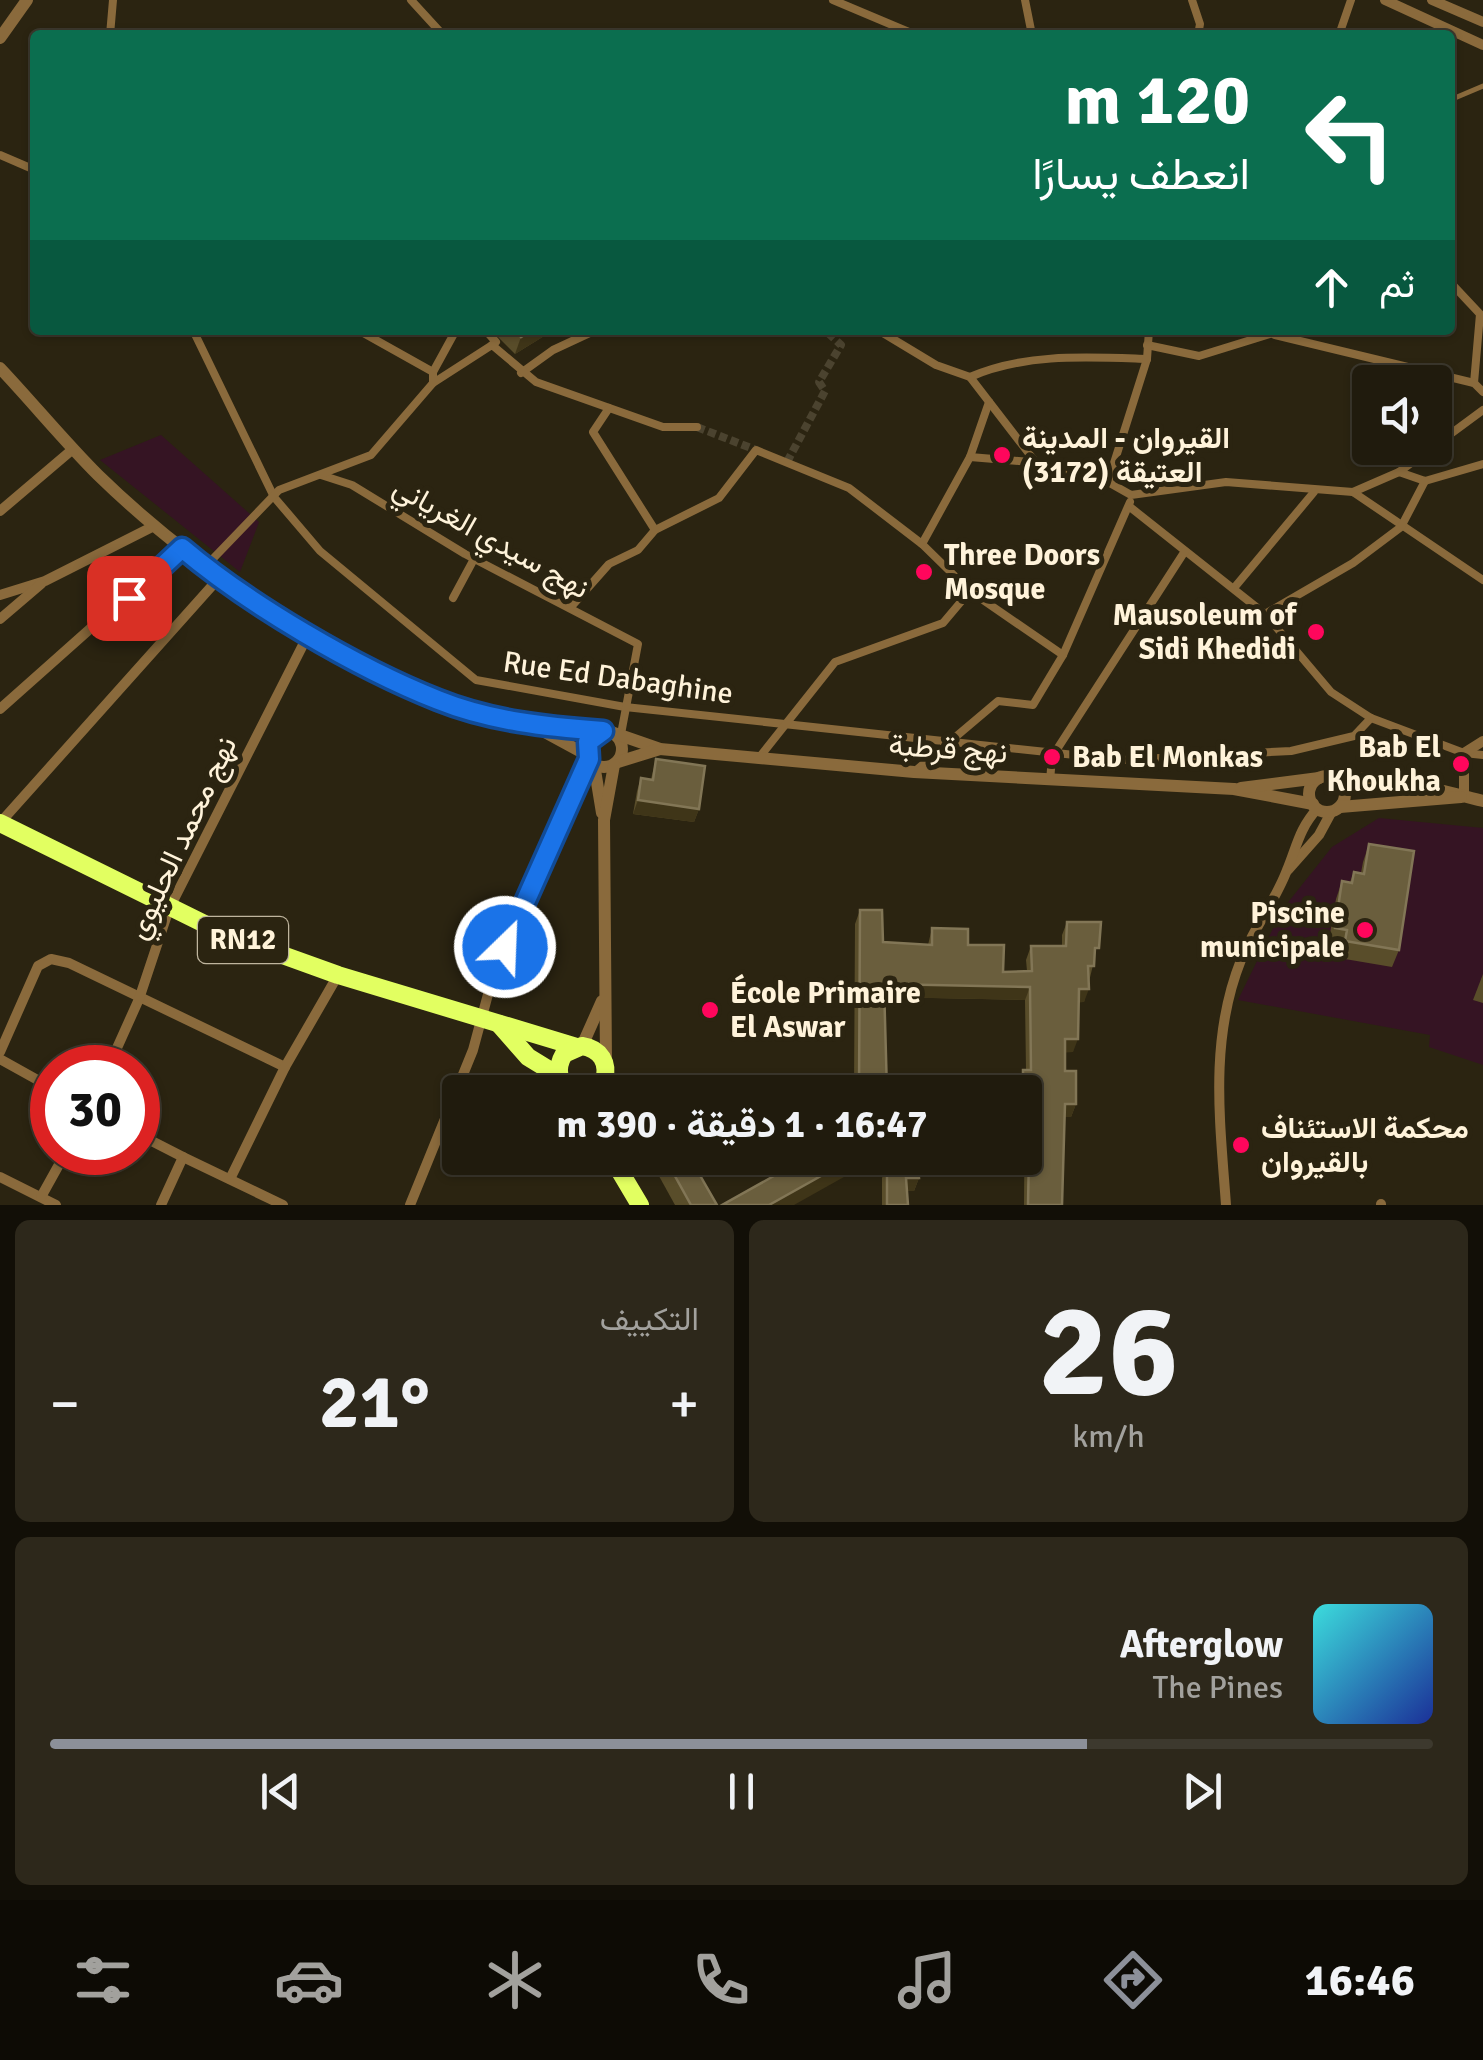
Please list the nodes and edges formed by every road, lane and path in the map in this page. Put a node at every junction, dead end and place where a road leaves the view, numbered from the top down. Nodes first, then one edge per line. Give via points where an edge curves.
1 (27, 0) edge
2 (112, 0) edge
3 (833, 0) edge
4 (1026, 0) edge
5 (1192, 0) edge
6 (1351, 0) edge
7 (1386, 0) edge
8 (1432, 0) edge
9 (413, 2) edge
10 (6, 18) edge
11 (1483, 22) edge
12 (110, 30) edge
13 (438, 30) edge
14 (904, 30) edge
15 (1031, 30) edge
16 (1199, 30) edge
17 (1341, 30) edge
18 (1451, 30) edge
19 (1455, 32) edge
20 (0, 38) edge
21 (1483, 45) edge
22 (1483, 86) edge
23 (1455, 98) edge
24 (0, 155) edge
25 (30, 168) edge
26 (1455, 287) edge
27 (1483, 296) edge
28 (1475, 309) junction
29 (194, 335) edge
30 (367, 335) edge
31 (453, 335) edge
32 (490, 335) edge
33 (585, 335) edge
34 (886, 335) edge
35 (1149, 335) edge
36 (1266, 335) edge
37 (1290, 335) edge
38 (492, 345) junction
39 (1148, 345) junction
40 (1147, 359) junction
41 (0, 368) edge
42 (432, 372) junction
43 (521, 373) junction
44 (970, 377) junction
45 (434, 383) junction
46 (1474, 383) junction
47 (1483, 392) edge
48 (989, 402) junction
49 (609, 408) junction
50 (1483, 410) edge
51 (696, 427) tunnel mouth
52 (74, 449) junction
53 (970, 457) junction
54 (1037, 464) junction
55 (1483, 464) edge
56 (1399, 472) junction
57 (320, 474) junction
58 (1425, 481) junction
59 (1108, 482) junction
60 (1314, 492) junction
61 (1352, 492) junction
62 (1131, 495) junction
63 (274, 497) junction
64 (1130, 507) junction
65 (0, 512) edge
66 (154, 526) junction
67 (1401, 527) junction
68 (656, 530) junction
69 (922, 544) junction
70 (182, 548) junction
71 (1184, 550) junction
72 (474, 559) junction
73 (205, 568) junction
74 (219, 578) junction
75 (1483, 580) edge
76 (45, 581) junction
77 (1234, 588) junction
78 (970, 591) junction
79 (0, 595) edge
80 (453, 598) dead end
81 (570, 608) junction
82 (1265, 614) junction
83 (0, 619) edge
84 (309, 632) junction
85 (1063, 655) junction
86 (625, 707) junction
87 (0, 709) edge
88 (1372, 718) junction
89 (788, 724) junction
90 (534, 726) junction
91 (611, 733) junction
92 (1483, 740) edge
93 (948, 744) junction
94 (660, 750) junction
95 (1055, 752) junction
96 (1464, 753) junction
97 (1483, 755) edge
98 (590, 759) junction
99 (758, 759) junction
100 (616, 763) junction
101 (914, 772) junction
102 (1320, 778) junction
103 (1337, 780) junction
104 (1050, 781) junction
105 (1234, 789) junction
106 (1464, 796) junction
107 (1483, 801) edge
108 (1325, 808) junction
109 (604, 820) junction
110 (0, 823) edge
111 (1287, 870) junction
112 (169, 910) junction
113 (338, 975) junction
114 (605, 994) junction
115 (139, 999) junction
116 (479, 1018) junction
117 (499, 1024) junction
118 (118, 1045) edge
119 (580, 1046) junction
120 (0, 1056) edge
121 (285, 1067) junction
122 (30, 1074) edge
123 (551, 1075) edge
124 (566, 1075) edge
125 (600, 1075) edge
126 (601, 1075) edge
127 (160, 1146) edge
128 (183, 1158) junction
129 (53, 1175) edge
130 (622, 1175) edge
131 (0, 1177) edge
132 (230, 1179) junction
133 (41, 1197) junction
134 (56, 1205) edge
135 (161, 1205) edge
136 (283, 1205) edge
137 (410, 1205) edge
138 (640, 1205) edge
139 (1226, 1205) edge

1 - 10 street
2 - 12 street
3 - 14 street
4 - 15 street
5 - 16 street
6 - 17 street
7 - 18 street
8 - 11 street
9 - 13 street
10 - 20 street
19 - 21 street
22 - 23 lane
24 - 25 street
26 - 28 street
27 - 28 street
28 - 46 street via 1480,314
29 - 63 street, Rue Ed Dabaghine
30 - 42 street
31 - 42 street
32 - 38 street
33 - 43 street
34 - 44 street
35 - 39 street
36 - 39 street via 1198,356
37 - 46 street
38 - 43 street
38 - 45 street
39 - 40 street
40 - 44 street via 1070,357 998,365
40 - 59 street
41 - 52 street
42 - 45 street
43 - 49 street
44 - 48 street
45 - 57 street via 371,455
46 - 47 street
48 - 53 street
48 - 54 street
49 - 51 street via 662,427
49 - 68 street via 592,432
50 - 56 street
52 - 65 street
52 - 66 street
53 - 54 street
53 - 69 street
54 - 59 street
55 - 58 street
56 - 58 street
56 - 61 street
57 - 63 street
57 - 72 street, نهج سيدي الغرياني via 352,485
58 - 67 street
59 - 62 street
60 - 61 street
60 - 62 street via 1226,482
60 - 77 street
61 - 67 street
62 - 64 street
63 - 73 street
63 - 86 street, Rue Ed Dabaghine via 320,551 476,680
64 - 71 street
64 - 85 street
66 - 70 street
66 - 76 street
67 - 75 street
67 - 82 street
68 - 69 street via 718,498 756,450 848,488
68 - 81 street via 638,550 609,564
69 - 78 street
70 - 73 street
70 - 87 street
71 - 77 street
71 - 95 street
72 - 80 street
72 - 81 street, نهج سيدي الغرياني
73 - 74 street
74 - 84 street
74 - 110 street
76 - 79 street
76 - 83 street
77 - 82 street
78 - 85 street
78 - 89 street via 943,623 835,662
81 - 86 street, نهج سيدي الغرياني via 638,644
82 - 88 street via 1331,692
84 - 90 street via 439,701
84 - 112 street, نهج محمد الحليوي
85 - 93 street via 1033,705 998,701
86 - 89 street, Rue Ed Dabaghine
86 - 91 street
88 - 95 street, Rue Ed Dabaghine via 1354,736 1292,750 1122,760
88 - 96 street
89 - 93 street, Rue Ed Dabaghine
89 - 99 street
90 - 91 street
90 - 98 street
91 - 94 street
91 - 98 street via 588,742
91 - 100 street via 620,742
92 - 96 street
93 - 95 street, Rue Ed Dabaghine
93 - 101 street
94 - 99 street, نهج قرطبة
94 - 100 street
95 - 104 street
96 - 97 street
96 - 106 street
98 - 100 street
98 - 109 street
98 - 116 street
99 - 101 street, نهج قرطبة
100 - 109 street
101 - 104 street, نهج قرطبة
102 - 103 street, نهج قرطبة
102 - 105 street, نهج قرطبة
102 - 108 street via 1311,787
103 - 106 street, نهج قرطبة via 1400,780
103 - 108 street via 1344,789
104 - 105 street, نهج قرطبة
105 - 108 street, نهج قرطبة
106 - 107 street, نهج قرطبة
106 - 108 street, نهج قرطبة
108 - 111 street via 1319,835
108 - 111 street via 1298,833
109 - 114 street
110 - 112 main road, RN12
111 - 139 street via 1241,958 1222,1022
112 - 113 main road, RN12
112 - 115 street, نهج محمد الحليوي
113 - 116 main road, RN12
113 - 121 street
114 - 119 street
114 - 126 street
115 - 118 street, نهج محمد الحليوي
115 - 120 street via 69,962 44,960
115 - 121 street
116 - 117 main road, RN12
116 - 137 street via 473,1050
117 - 119 main road
117 - 123 main road
119 - 124 main road via 564,1054
119 - 125 main road via 599,1054
120 - 122 street
121 - 132 street
127 - 128 street
128 - 132 street
128 - 135 street
129 - 133 street
130 - 138 main road
131 - 133 street
132 - 136 street
133 - 134 street

